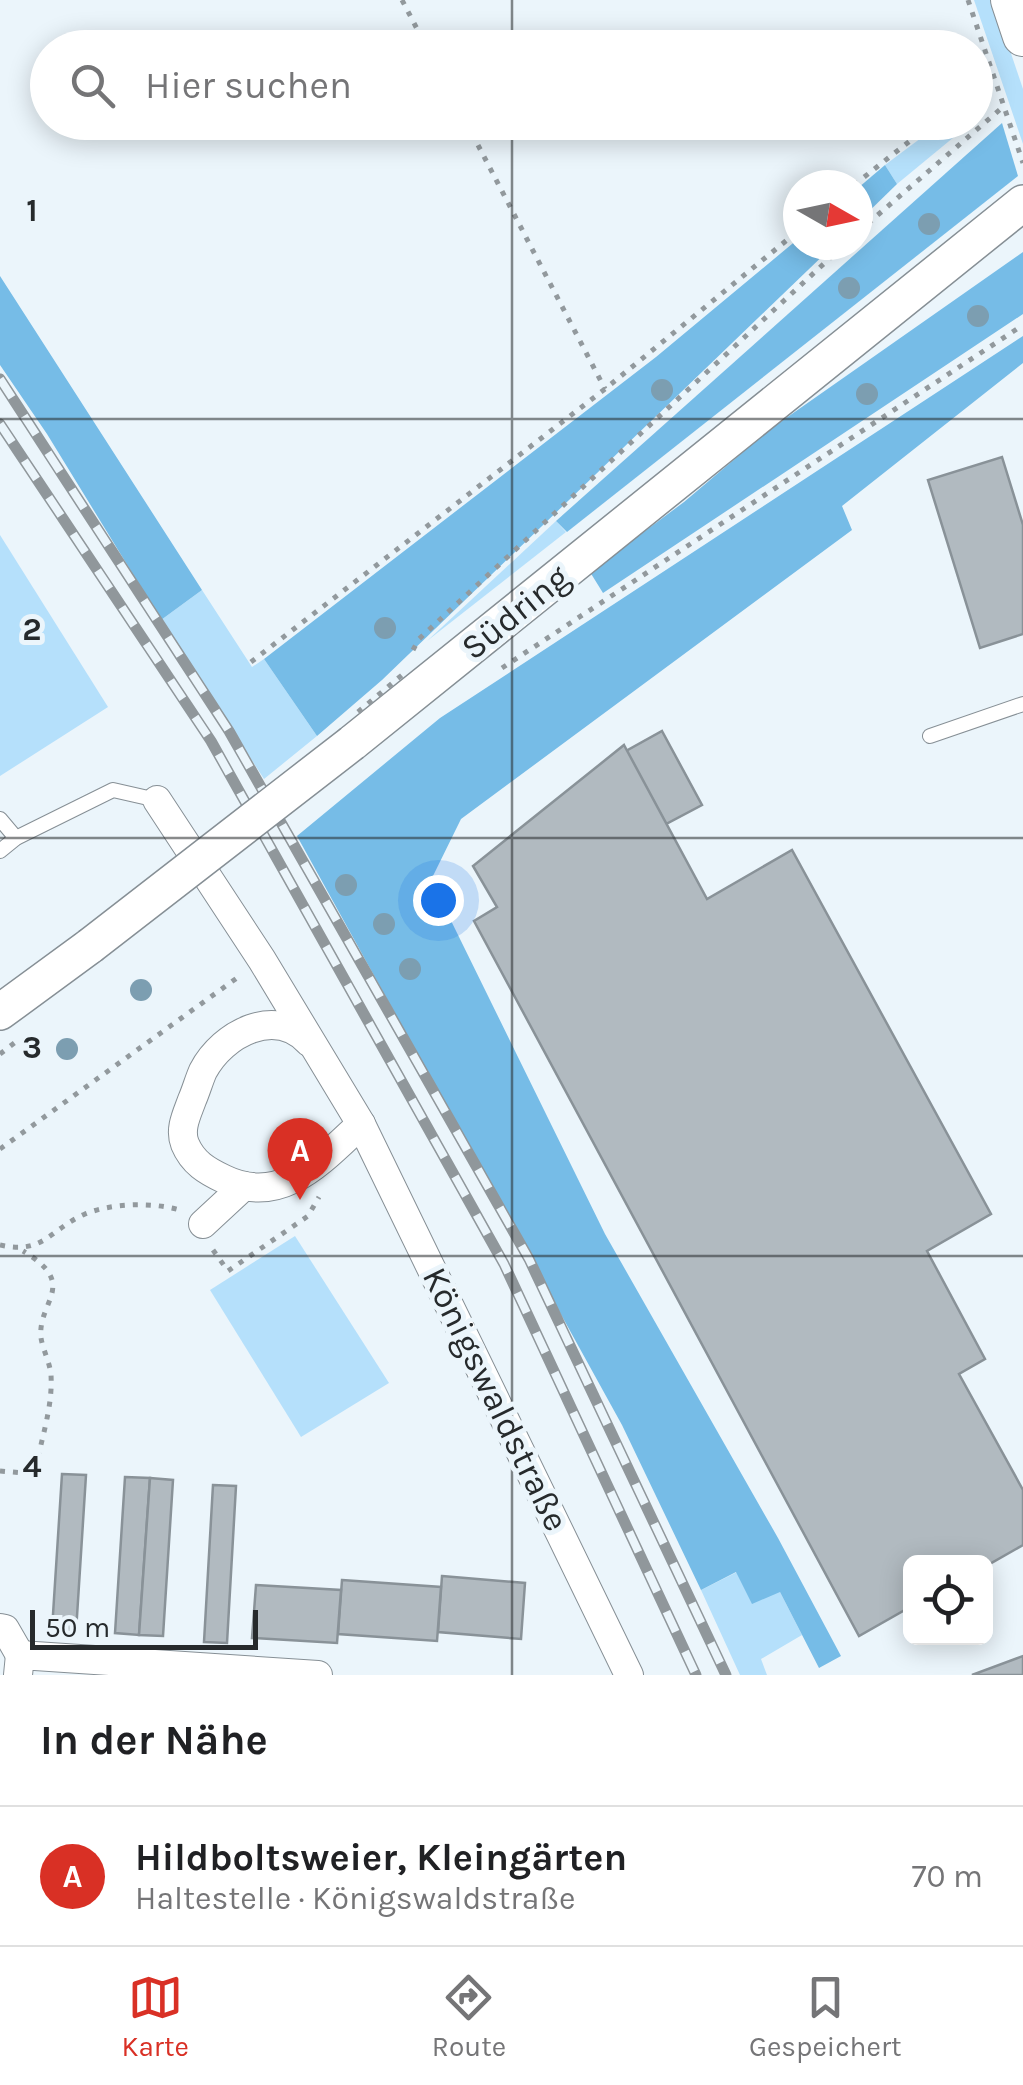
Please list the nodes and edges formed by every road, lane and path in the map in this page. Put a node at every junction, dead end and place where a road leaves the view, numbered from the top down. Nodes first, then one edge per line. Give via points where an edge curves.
1 (402, 0) edge
2 (968, 0) edge
3 (1011, 0) edge
4 (418, 30) edge
5 (978, 30) edge
6 (1023, 36) edge
7 (993, 73) edge
8 (994, 76) joint
9 (1004, 106) junction
10 (993, 115) edge
11 (475, 140) edge
12 (911, 140) edge
13 (965, 140) edge
14 (1023, 163) edge
15 (873, 170) edge
16 (1023, 203) edge
17 (873, 219) edge
18 (783, 243) edge
19 (828, 260) edge
20 (1023, 324) edge
21 (605, 389) junction
22 (410, 657) dead end
23 (251, 662) dead end
24 (498, 670) dead end
25 (1023, 704) edge
26 (930, 736) dead end
27 (157, 800) joint
28 (0, 819) edge
29 (16, 838) junction
30 (0, 851) edge
31 (262, 960) junction
32 (0, 1012) edge
33 (314, 1047) junction
34 (361, 1124) junction
35 (0, 1149) edge
36 (244, 1186) junction
37 (202, 1224) dead end
38 (21, 1250) dead end
39 (0, 1471) edge
40 (0, 1628) edge
41 (19, 1665) edge
42 (314, 1675) edge
43 (629, 1675) edge

1 - 4 path
2 - 5 path
3 - 6 main road
7 - 8 path
8 - 9 path
9 - 10 path
9 - 14 path
11 - 21 path
12 - 15 path
13 - 17 path
16 - 32 street, Südring, bridge via 352,742
18 - 21 path
19 - 22 path via 418,639
20 - 24 path
21 - 23 path
25 - 26 lane
27 - 29 lane via 113,790
27 - 31 street, Königswaldstraße
28 - 29 lane
29 - 30 lane
31 - 33 street, Königswaldstraße
31 - 35 path
33 - 34 street, Königswaldstraße
33 - 36 street via 298,1030 258,1026 231,1038 204,1068 183,1123 184,1143 202,1168
34 - 36 street via 287,1185
34 - 43 street, Königswaldstraße
36 - 37 street
38 - 39 path via 52,1281 41,1336 51,1402 35,1474
40 - 41 street
41 - 42 street

